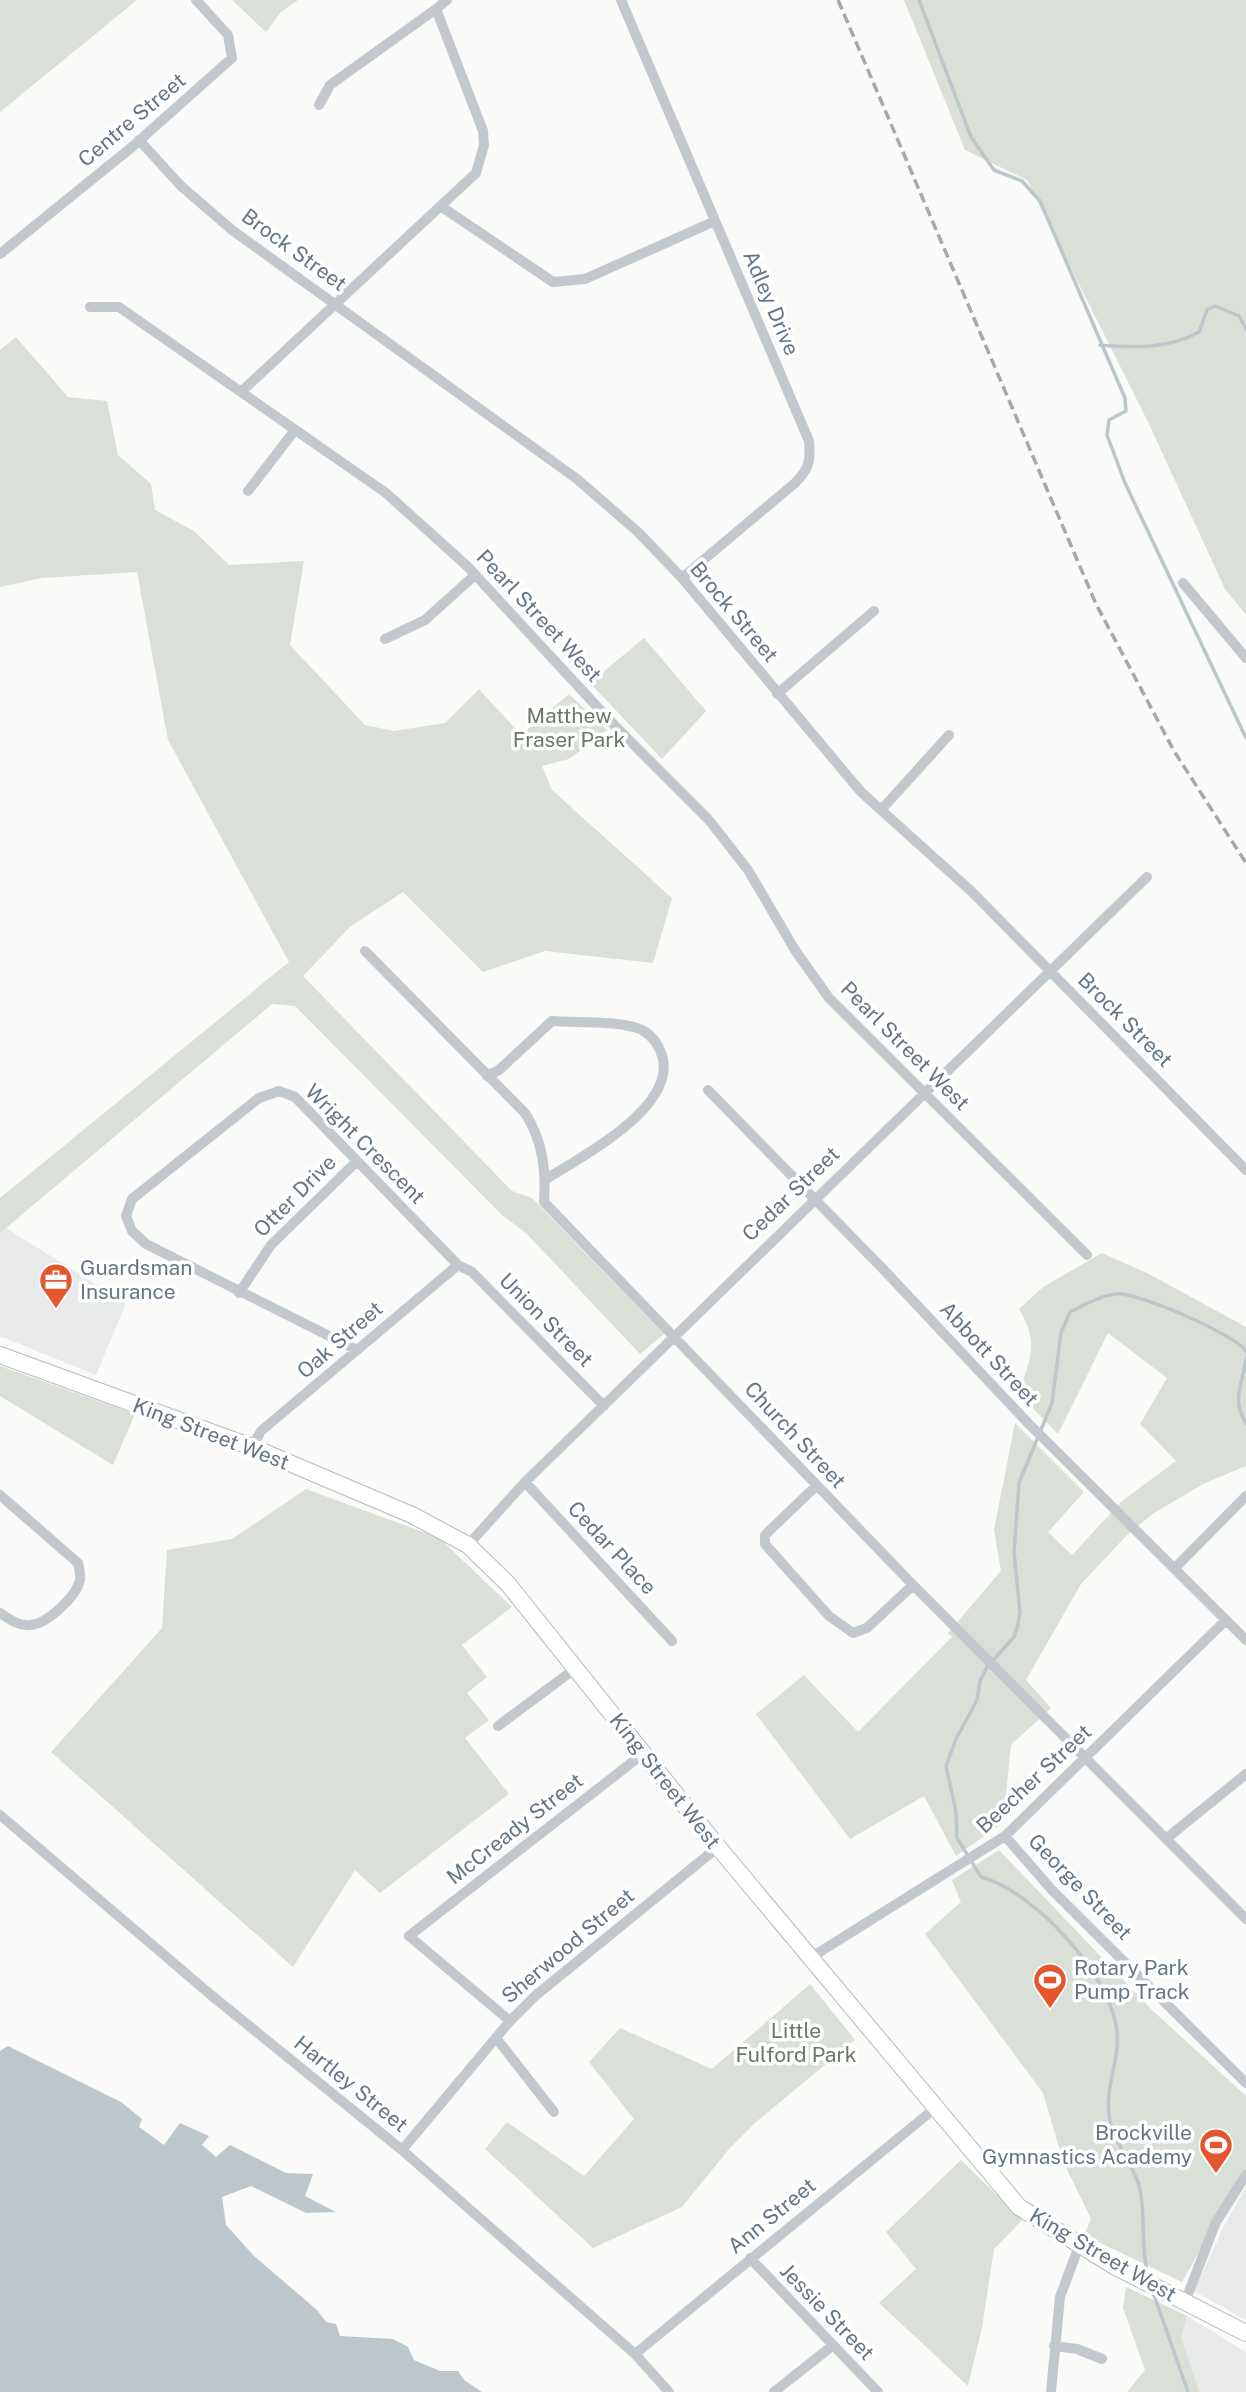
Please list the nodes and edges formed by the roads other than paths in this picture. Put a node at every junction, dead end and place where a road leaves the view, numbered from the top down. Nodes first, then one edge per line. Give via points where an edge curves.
1 (196, 0) edge
2 (447, 0) edge
3 (621, 0) edge
4 (436, 9) junction
5 (319, 104) dead end
6 (139, 140) junction
7 (442, 206) junction
8 (715, 221) junction
9 (0, 254) edge
10 (337, 304) junction
11 (90, 307) dead end
12 (242, 391) junction
13 (295, 430) junction
14 (248, 491) dead end
15 (475, 575) junction
16 (682, 578) junction
17 (1183, 583) dead end
18 (874, 611) dead end
19 (385, 639) dead end
20 (1246, 658) edge
21 (777, 694) junction
22 (949, 734) dead end
23 (882, 809) junction
24 (1147, 877) dead end
25 (365, 951) dead end
26 (1049, 970) junction
27 (487, 1076) junction
28 (708, 1090) dead end
29 (923, 1092) junction
30 (356, 1162) junction
31 (1246, 1170) edge
32 (546, 1179) junction
33 (814, 1199) junction
34 (1087, 1255) dead end
35 (458, 1265) junction
36 (239, 1293) junction
37 (675, 1336) junction
38 (357, 1350) junction
39 (0, 1355) edge
40 (604, 1406) junction
41 (252, 1447) junction
42 (525, 1482) junction
43 (816, 1486) junction
44 (0, 1495) edge
45 (1246, 1496) edge
46 (468, 1545) junction
47 (1175, 1568) junction
48 (913, 1585) junction
49 (0, 1613) edge
50 (1226, 1620) junction
51 (672, 1640) dead end
52 (1246, 1640) edge
53 (576, 1668) junction
54 (498, 1726) dead end
55 (644, 1754) junction
56 (1087, 1757) junction
57 (1246, 1774) edge
58 (0, 1815) edge
59 (1005, 1836) junction
60 (1167, 1838) junction
61 (718, 1847) junction
62 (1246, 1919) edge
63 (810, 1958) junction
64 (510, 2021) junction
65 (497, 2039) junction
66 (1246, 2083) edge
67 (934, 2109) junction
68 (554, 2112) dead end
69 (402, 2150) junction
70 (1246, 2175) edge
71 (1079, 2246) junction
72 (750, 2258) junction
73 (1185, 2302) junction
74 (1246, 2333) edge
75 (832, 2346) junction
76 (1054, 2346) junction
77 (635, 2354) junction
78 (1102, 2359) dead end
79 (669, 2392) edge
80 (774, 2392) edge
81 (878, 2392) edge
82 (1051, 2392) edge

1 - 6 street, Centre Street via 228,35 232,58
2 - 4 street
3 - 8 street, Adley Drive
4 - 5 street via 330,85
4 - 7 street via 483,131 484,145 475,173
6 - 9 street, Centre Street
6 - 10 street, Brock Street via 181,186 232,230
7 - 8 street via 553,282 585,279
7 - 10 street
8 - 16 street, Adley Drive via 809,441 811,457 808,470 795,483
10 - 12 street
10 - 16 street, Brock Street via 577,479
11 - 12 street, Pearl Street West via 119,307
12 - 13 street, Pearl Street West
13 - 14 street
13 - 15 street, Pearl Street West via 386,493
15 - 19 street via 425,620
15 - 29 street, Pearl Street West via 709,820 748,870 828,998
16 - 21 street, Brock Street
17 - 20 street
18 - 21 street
21 - 23 street, Brock Street via 861,792
22 - 23 street
23 - 26 street, Brock Street
24 - 26 street, Cedar Street
25 - 27 street, Church Street
26 - 29 street, Cedar Street
26 - 31 street, Brock Street
27 - 32 street, Church Street via 538,1132
27 - 32 street via 552,1021 640,1029 655,1040 665,1072 660,1089 602,1145
28 - 33 street, Abbott Street
29 - 33 street, Cedar Street
29 - 34 street, Pearl Street West
30 - 35 street, Wright Crescent
30 - 36 street, Otter Drive via 271,1245
30 - 36 street, Wright Crescent via 295,1097 279,1091 258,1098 132,1199 126,1216 132,1231 146,1244
32 - 37 street, Church Street via 544,1202
33 - 37 street, Cedar Street
33 - 47 street, Abbott Street via 1027,1422
35 - 38 street, Oak Street
35 - 40 street, Union Street via 472,1272
36 - 38 street, Wright Crescent
37 - 40 street, Cedar Street
37 - 43 street, Church Street
38 - 41 street, Oak Street via 261,1431
39 - 41 main road, King Street West
40 - 42 street, Cedar Street
41 - 46 main road, King Street West
42 - 46 street, Cedar Street
42 - 51 street, Cedar Place
43 - 48 street, Church Street
43 - 48 street via 765,1535 765,1544 830,1616 853,1633 867,1628
44 - 49 street via 78,1563 80,1579 73,1594 47,1618 31,1625
45 - 47 street
46 - 53 main road, King Street West via 508,1584
47 - 50 street, Abbott Street
48 - 56 street, Church Street
50 - 52 street, Abbott Street
50 - 56 street, Beecher Street
53 - 54 street
53 - 55 main road, King Street West
55 - 61 main road, King Street West
55 - 64 street, McCready Street via 409,1936
56 - 59 street, Beecher Street
56 - 60 street, Church Street
57 - 60 street
58 - 69 street, Hartley Street
59 - 63 street, Beecher Street
59 - 66 street, George Street via 1051,1889
60 - 62 street, Church Street
61 - 63 main road, King Street West
61 - 64 street, Sherwood Street
63 - 67 main road, King Street West
64 - 65 street, Sherwood Street
65 - 68 street
65 - 69 street, Sherwood Street
67 - 71 main road, King Street West via 1019,2207
67 - 72 street, Ann Street
69 - 77 street, Hartley Street
70 - 73 street via 1216,2222
71 - 73 main road, King Street West
71 - 76 street via 1060,2297
72 - 75 street, Jessie Street
72 - 77 street, Ann Street
73 - 74 main road, King Street West
75 - 80 street
75 - 81 street, Jessie Street
76 - 78 street via 1077,2348
76 - 82 street
77 - 79 street, Hartley Street

